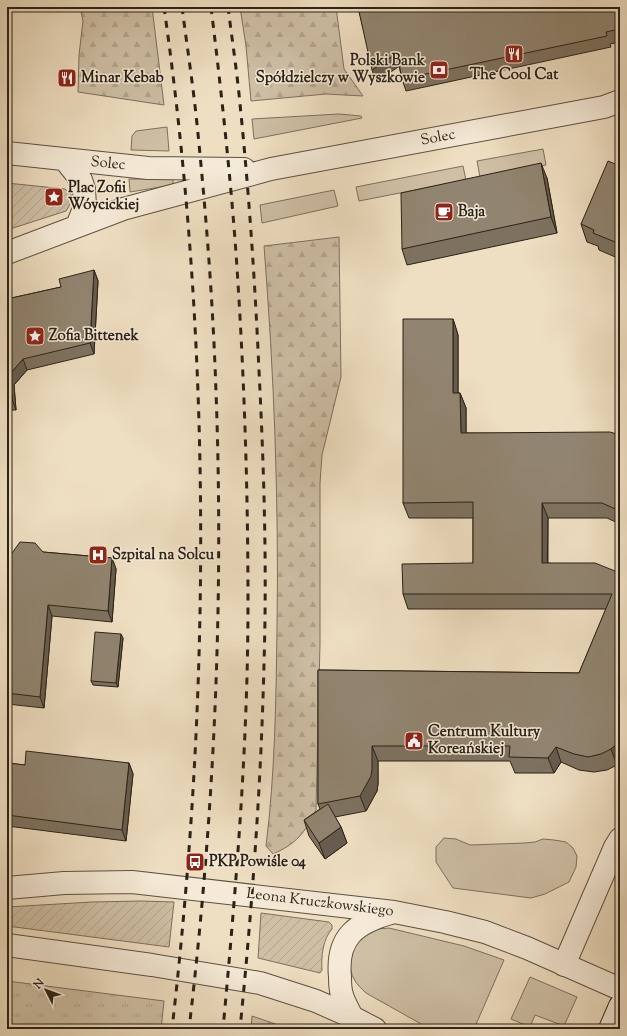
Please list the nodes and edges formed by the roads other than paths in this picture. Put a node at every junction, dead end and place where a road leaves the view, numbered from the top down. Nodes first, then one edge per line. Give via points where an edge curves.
1 (615, 105) edge
2 (7, 153) edge
3 (65, 160) junction
4 (271, 169) junction
5 (77, 226) junction
6 (7, 253) edge
7 (620, 839) edge
8 (7, 888) edge
9 (394, 912) junction
10 (7, 945) edge
11 (564, 965) junction
12 (620, 989) edge
13 (620, 1006) edge
14 (352, 1017) junction
15 (375, 1029) edge
16 (610, 1029) edge

1 - 4 street, Solec
2 - 3 street
3 - 4 street, Solec via 148,168
3 - 5 street via 81,180 84,189 85,206
4 - 5 street, Solec via 123,209
5 - 6 street
7 - 11 street
8 - 9 street, Leona Kruczkowskiego via 64,883 132,882
9 - 11 street, Leona Kruczkowskiego via 485,932
9 - 14 street via 360,924 348,936 339,954 342,995
10 - 14 street via 260,983
11 - 12 street, Leona Kruczkowskiego
13 - 16 street
14 - 15 street

